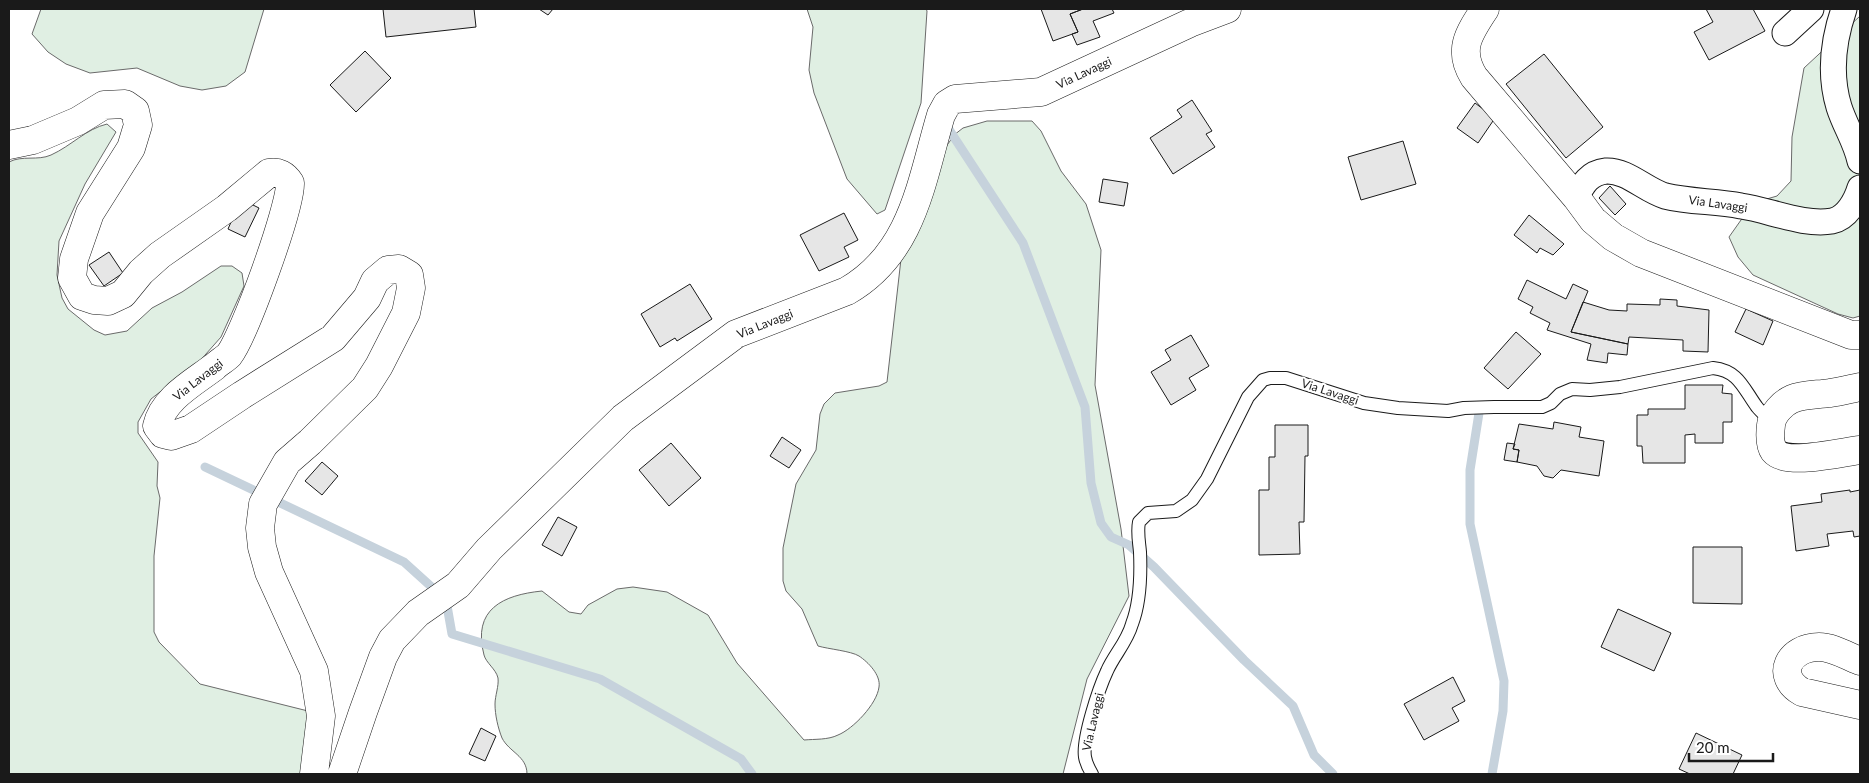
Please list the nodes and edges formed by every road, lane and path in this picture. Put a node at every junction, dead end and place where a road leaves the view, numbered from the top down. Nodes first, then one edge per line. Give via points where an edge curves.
1 (1227, 9) edge
2 (1485, 9) edge
3 (1811, 9) edge
4 (1844, 9) edge
5 (1785, 33) dead end
6 (9, 145) edge
7 (1860, 161) edge
8 (1860, 188) edge
9 (1576, 197) junction
10 (1860, 335) edge
11 (1860, 387) edge
12 (1771, 421) junction
13 (1860, 450) edge
14 (1860, 661) edge
15 (1860, 705) edge
16 (314, 774) edge
17 (342, 774) edge
18 (1092, 774) edge

1 - 17 street, Via Lavaggi via 1041,92 955,99 947,104 914,210 903,234 876,270 847,291 736,334 623,418 448,592 418,613 392,640
2 - 9 street via 1467,40 1465,54 1468,67
3 - 5 street
4 - 7 street via 1835,44 1834,87
6 - 16 street, Via Lavaggi via 33,140 78,121 104,105 125,104 135,111 138,125 131,148 90,213 74,259 72,278 82,296 108,302 123,294 160,255 227,208 268,173 282,175 290,183 285,212 240,334 228,355 172,399 159,417 157,426 163,434 171,436 191,429 333,338 388,270 399,269 409,275 411,288 406,313 380,366 365,388 287,462 264,504 261,538 269,572 314,671 321,716
8 - 9 street, Via Lavaggi via 1856,200 1845,214 1834,221 1820,222 1740,206 1665,196 1608,171 1585,181
9 - 10 street via 1592,220 1641,253 1851,335
11 - 12 street via 1791,400
12 - 13 street via 1769,436 1774,451 1785,458
12 - 18 lane, Via Lavaggi via 1734,375 1713,368 1620,387 1572,389 1542,407 1448,411 1364,403 1286,378 1263,380 1245,403 1207,479 1192,500 1176,511 1148,514 1139,522 1137,604 1122,647 1107,671 1086,738 1084,756
14 - 15 street via 1829,648 1802,649 1790,660 1788,675 1802,692

